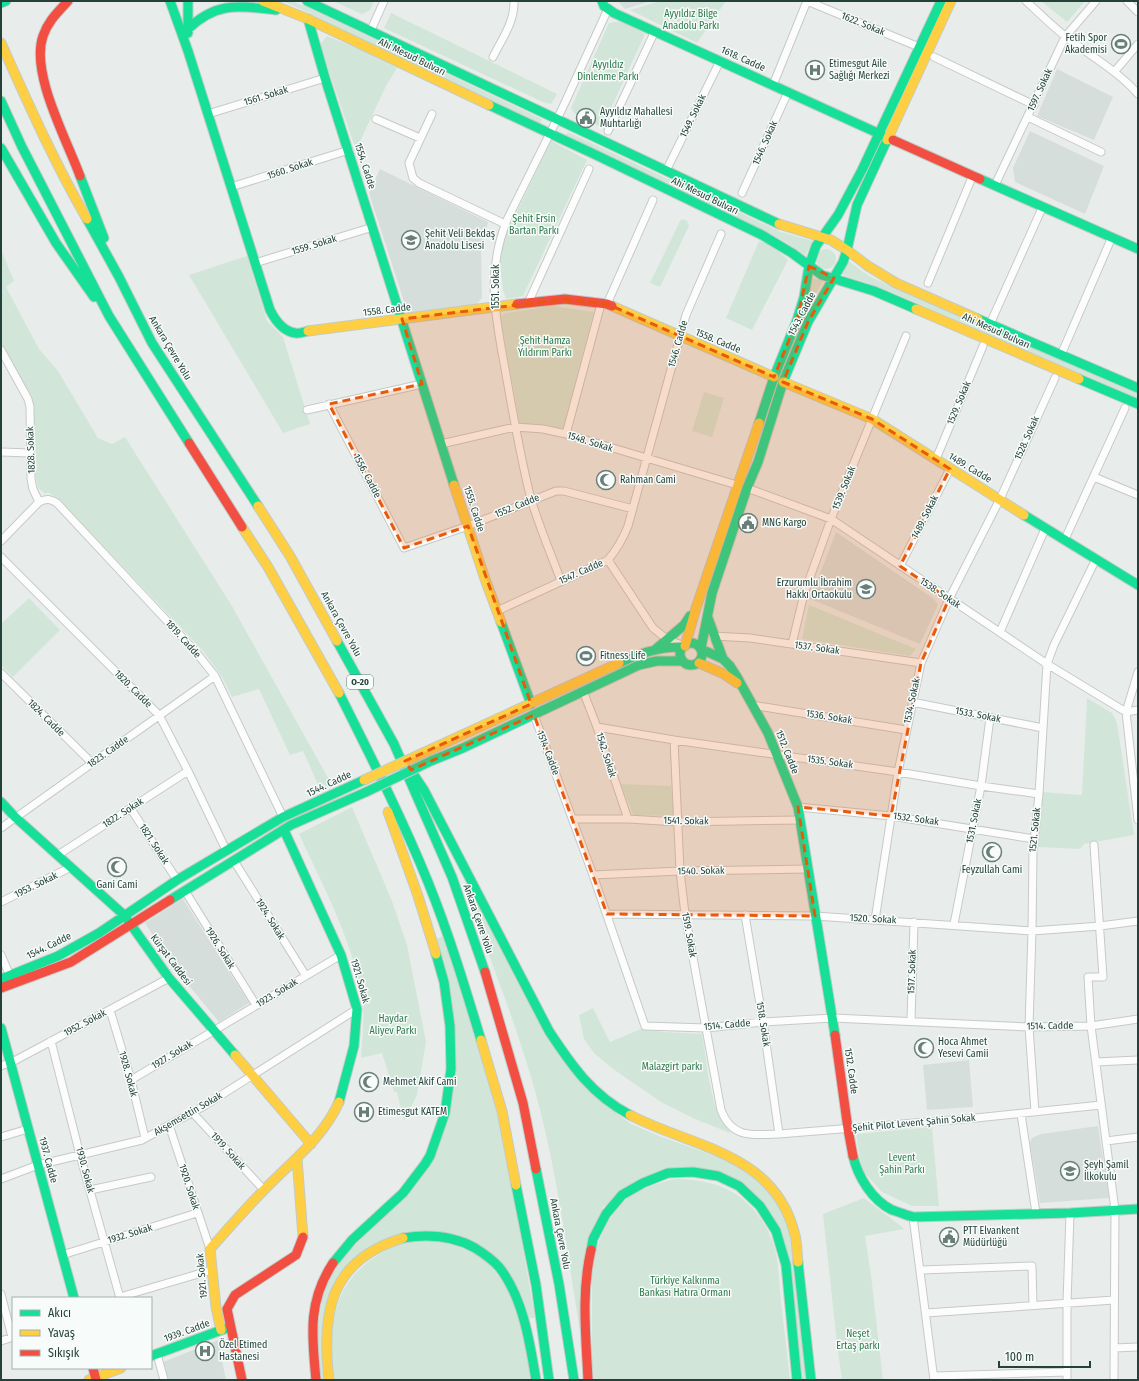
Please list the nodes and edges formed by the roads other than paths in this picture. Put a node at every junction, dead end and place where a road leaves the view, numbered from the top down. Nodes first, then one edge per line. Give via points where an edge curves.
1 (6, 1) edge
2 (68, 1) edge
3 (170, 1) edge
4 (188, 1) edge
5 (263, 1) edge
6 (307, 1) edge
7 (384, 1) edge
8 (514, 1) edge
9 (602, 1) edge
10 (807, 1) edge
11 (941, 1) edge
12 (951, 1) edge
13 (1026, 1) edge
14 (1096, 1) edge
15 (1127, 1) edge
16 (1, 3) edge
17 (608, 9) junction
18 (289, 11) junction
19 (1138, 12) edge
20 (308, 19) junction
21 (188, 29) junction
22 (372, 30) junction
23 (655, 31) junction
24 (1065, 36) junction
25 (1, 43) edge
26 (1138, 44) edge
27 (919, 47) junction
28 (188, 51) junction
29 (493, 57) dead end
30 (934, 57) dead end
31 (720, 61) junction
32 (1115, 72) junction
33 (325, 78) junction
34 (773, 85) junction
35 (788, 92) junction
36 (1138, 94) edge
37 (1, 101) edge
38 (1034, 104) junction
39 (208, 114) junction
40 (432, 114) dead end
41 (557, 118) junction
42 (1028, 118) junction
43 (376, 119) dead end
44 (608, 131) dead end
45 (879, 133) junction
46 (549, 134) junction
47 (420, 138) junction
48 (888, 138) junction
49 (1, 148) edge
50 (349, 150) junction
51 (1101, 152) dead end
52 (589, 169) dead end
53 (666, 171) junction
54 (973, 175) junction
55 (995, 185) junction
56 (231, 187) junction
57 (742, 193) dead end
58 (653, 200) dead end
59 (1043, 206) junction
60 (506, 224) junction
61 (373, 227) junction
62 (721, 234) dead end
63 (822, 237) junction
64 (1112, 237) junction
65 (1138, 248) edge
66 (847, 250) junction
67 (255, 263) junction
68 (809, 266) junction
69 (119, 277) junction
70 (834, 278) junction
71 (928, 284) dead end
72 (528, 303) junction
73 (604, 304) junction
74 (494, 307) junction
75 (109, 316) junction
76 (402, 319) junction
77 (990, 324) junction
78 (906, 336) dead end
79 (680, 337) junction
80 (983, 346) dead end
81 (1, 350) edge
82 (1061, 355) junction
83 (774, 377) junction
84 (1055, 378) dead end
85 (783, 382) junction
86 (422, 384) junction
87 (1138, 388) edge
88 (329, 404) junction
89 (1138, 404) edge
90 (1125, 408) dead end
91 (307, 410) dead end
92 (872, 419) junction
93 (515, 427) junction
94 (566, 434) junction
95 (441, 444) junction
96 (1, 452) edge
97 (30, 453) junction
98 (647, 459) junction
99 (936, 459) junction
100 (950, 469) junction
101 (1094, 477) junction
102 (738, 485) junction
103 (747, 488) junction
104 (1138, 495) edge
105 (1000, 499) junction
106 (532, 500) junction
107 (39, 502) junction
108 (633, 509) junction
109 (831, 519) junction
110 (468, 526) junction
111 (1046, 529) junction
112 (1064, 539) junction
113 (1, 541) edge
114 (404, 548) joint
115 (1, 557) edge
116 (1096, 559) junction
117 (608, 560) junction
118 (900, 566) junction
119 (561, 581) junction
120 (1138, 585) edge
121 (949, 599) junction
122 (696, 608) junction
123 (497, 611) junction
124 (707, 612) junction
125 (1000, 632) junction
126 (714, 636) junction
127 (668, 640) junction
128 (792, 644) junction
129 (684, 646) junction
130 (701, 649) junction
131 (654, 650) junction
132 (723, 659) junction
133 (682, 661) junction
134 (698, 663) junction
135 (920, 663) junction
136 (1047, 664) junction
137 (1138, 672) edge
138 (1, 673) edge
139 (215, 676) junction
140 (742, 689) junction
141 (583, 692) junction
142 (912, 702) junction
143 (531, 704) junction
144 (752, 704) junction
145 (1138, 710) edge
146 (1126, 712) junction
147 (159, 715) junction
148 (534, 715) junction
149 (990, 718) junction
150 (597, 727) junction
151 (1043, 728) junction
152 (906, 730) junction
153 (674, 740) junction
154 (394, 744) junction
155 (365, 746) junction
156 (777, 754) junction
157 (92, 763) junction
158 (188, 771) junction
159 (898, 772) junction
160 (981, 786) junction
161 (1039, 794) junction
162 (1, 802) edge
163 (798, 807) junction
164 (131, 809) junction
165 (891, 816) junction
166 (15, 817) junction
167 (283, 817) junction
168 (573, 819) junction
169 (628, 819) junction
170 (800, 820) junction
171 (1138, 820) edge
172 (678, 822) junction
173 (1, 828) edge
174 (972, 828) junction
175 (284, 830) junction
176 (1034, 839) junction
177 (1094, 845) dead end
178 (226, 850) junction
179 (58, 855) junction
180 (234, 861) junction
181 (71, 867) junction
182 (808, 870) junction
183 (680, 871) junction
184 (593, 875) junction
185 (177, 880) junction
186 (185, 891) junction
187 (1, 902) edge
188 (607, 914) junction
189 (685, 914) junction
190 (745, 915) junction
191 (124, 916) junction
192 (815, 916) junction
193 (875, 920) junction
194 (1138, 921) edge
195 (914, 922) junction
196 (131, 924) junction
197 (954, 924) junction
198 (1100, 926) junction
199 (1032, 931) junction
200 (341, 955) junction
201 (1, 956) edge
202 (10, 976) junction
203 (306, 976) junction
204 (169, 978) junction
205 (1, 979) edge
206 (1, 988) edge
207 (256, 1005) junction
208 (357, 1009) junction
209 (110, 1010) junction
210 (833, 1018) junction
211 (1138, 1019) edge
212 (911, 1021) junction
213 (763, 1022) junction
214 (1091, 1026) junction
215 (1028, 1027) junction
216 (1, 1028) edge
217 (706, 1028) junction
218 (214, 1030) junction
219 (51, 1041) junction
220 (1138, 1060) edge
221 (1096, 1062) junction
222 (10, 1063) junction
223 (1, 1066) edge
224 (252, 1076) junction
225 (130, 1080) junction
226 (1101, 1105) junction
227 (192, 1112) junction
228 (1035, 1112) junction
229 (1021, 1114) junction
230 (169, 1125) junction
231 (730, 1125) joint
232 (848, 1129) junction
233 (28, 1130) junction
234 (779, 1134) junction
235 (1138, 1136) edge
236 (1, 1137) edge
237 (145, 1138) junction
238 (1106, 1141) junction
239 (311, 1144) junction
240 (80, 1155) junction
241 (297, 1158) junction
242 (38, 1165) junction
243 (151, 1177) dead end
244 (1, 1179) edge
245 (90, 1190) junction
246 (264, 1190) junction
247 (1138, 1209) edge
248 (1115, 1210) junction
249 (197, 1213) junction
250 (1036, 1213) junction
251 (1070, 1213) junction
252 (913, 1217) junction
253 (105, 1241) junction
254 (210, 1249) junction
255 (62, 1255) junction
256 (212, 1270) junction
257 (920, 1270) junction
258 (1, 1294) edge
259 (74, 1297) edge
260 (120, 1297) edge
261 (1114, 1300) junction
262 (1067, 1303) junction
263 (1033, 1305) junction
264 (926, 1313) junction
265 (231, 1326) junction
266 (221, 1330) junction
267 (12, 1337) edge
268 (1, 1341) edge
269 (1138, 1347) edge
270 (1114, 1348) junction
271 (154, 1355) edge
272 (118, 1369) edge
273 (1067, 1372) junction
274 (934, 1378) edge
275 (93, 1379) edge
276 (164, 1380) edge
277 (242, 1380) edge
278 (316, 1380) edge
279 (329, 1380) edge
280 (536, 1380) edge
281 (549, 1380) edge
282 (574, 1380) edge
283 (588, 1380) edge
284 (797, 1380) edge
285 (811, 1380) edge
286 (1067, 1380) edge
287 (1114, 1380) edge

1 - 16 main road
2 - 69 main road via 52,19 43,37 39,56 41,76
3 - 28 main road
4 - 21 main road
5 - 18 main road, Ahi Mesud Bulvarı
6 - 22 main road, Ahi Mesud Bulvarı
7 - 22 street
8 - 29 street via 511,20
9 - 17 main road, 1618. Cadde
10 - 27 street, 1622. Sokak
10 - 34 street
11 - 27 main road, 1543. Cadde
12 - 48 main road, 1543. Cadde
13 - 24 street
14 - 24 street, 1597. Sokak
15 - 19 street
17 - 23 main road, 1618. Cadde
17 - 41 street, 1551. Sokak
18 - 20 main road, Ahi Mesud Bulvarı
18 - 21 main road via 228,6 208,13
20 - 33 main road, 1554. Cadde
20 - 46 main road, Ahi Mesud Bulvarı
21 - 28 main road
22 - 41 main road, Ahi Mesud Bulvarı
23 - 31 main road, 1618. Cadde
23 - 44 street
24 - 32 street
24 - 38 street, 1597. Sokak
25 - 69 main road, Ankara Çevre Yolu / O-20 via 64,178
26 - 32 street
27 - 45 main road, 1543. Cadde
28 - 39 main road, 1558. Cadde
30 - 38 street
31 - 34 main road, 1618. Cadde
31 - 53 street, 1549. Sokak
32 - 36 street
33 - 39 street, 1561. Sokak
33 - 50 main road, 1554. Cadde
34 - 35 main road, 1618. Cadde
35 - 45 main road, 1618. Cadde
35 - 57 street, 1546. Sokak
37 - 75 main road, O-20
38 - 42 street, 1597. Sokak
39 - 56 main road, 1558. Cadde
40 - 47 street
41 - 46 street, 1551. Sokak
41 - 53 main road, Ahi Mesud Bulvarı
42 - 51 street
42 - 55 street, 1597. Sokak
43 - 47 street
45 - 48 main road, 1618. Cadde
45 - 63 main road, 1543. Cadde via 843,206
46 - 60 street, 1551. Sokak
46 - 68 main road, Ahi Mesud Bulvarı via 762,235
47 - 60 street via 409,163 414,178 419,183
48 - 54 main road, 1618. Cadde
48 - 66 main road, 1543. Cadde via 855,210
49 - 75 main road via 53,239 80,280
50 - 56 street, 1560. Sokak
50 - 61 main road, 1554. Cadde
52 - 72 street
53 - 63 main road, Ahi Mesud Bulvarı via 773,222
54 - 55 main road, 1618. Cadde
54 - 71 street
55 - 59 main road, 1618. Cadde
56 - 67 main road, 1558. Cadde
58 - 73 street
59 - 64 main road, 1618. Cadde
59 - 77 street
60 - 74 street, 1551. Sokak via 496,254
61 - 67 street, 1559. Sokak
61 - 76 main road, 1554. Cadde
62 - 79 street, 1546. Cadde via 686,315
63 - 66 main road, Ahi Mesud Bulvarı
63 - 68 main road, 1543. Cadde
64 - 65 main road, 1618. Cadde
64 - 82 street
66 - 70 main road, 1543. Cadde
66 - 77 main road, Ahi Mesud Bulvarı via 896,283
67 - 76 main road, 1558. Cadde via 274,320 295,333
68 - 70 main road, Ahi Mesud Bulvarı via 822,275
68 - 83 main road, 1543. Cadde via 799,314
69 - 154 main road, Ankara Çevre Yolu / O-20 via 152,343 290,556
70 - 85 main road, 1543. Cadde via 808,322
70 - 89 main road, Ahi Mesud Bulvarı via 874,291
72 - 73 main road, 1558. Cadde via 565,299
72 - 74 main road, 1558. Cadde
73 - 79 main road, 1558. Cadde
73 - 94 street
74 - 76 main road, 1558. Cadde
74 - 93 street, 1551. Sokak
75 - 155 main road, O-20 via 268,567 332,678
76 - 86 main road, 1555. Cadde
77 - 82 main road, Ahi Mesud Bulvarı
78 - 92 street, 1539. Sokak
79 - 83 main road, 1558. Cadde
79 - 98 street, 1546. Cadde
80 - 99 street, 1529. Sokak
81 - 97 street, 1828. Sokak via 28,399
82 - 87 main road, Ahi Mesud Bulvarı
83 - 102 main road, 1543. Cadde
84 - 105 street, 1528. Sokak
85 - 92 main road, 1489. Cadde
85 - 103 main road, 1543. Cadde via 758,462
86 - 88 street
86 - 95 main road, 1555. Cadde
88 - 91 street
88 - 114 street, 1556. Cadde
90 - 101 street
92 - 99 main road, 1489. Cadde
92 - 109 street, 1539. Sokak
93 - 94 street, 1548. Sokak
93 - 95 street, 1548. Sokak
93 - 106 street, 1551. Sokak
94 - 98 street, 1548. Sokak
95 - 110 main road, 1555. Cadde
96 - 97 street
97 - 107 street, 1828. Sokak via 33,489
98 - 102 street, 1548. Sokak
98 - 108 street, 1547. Cadde
99 - 100 main road, 1489. Cadde
100 - 105 main road, 1489. Cadde
100 - 118 street, 1489. Sokak
101 - 104 street
101 - 112 street
102 - 122 main road, 1543. Cadde
103 - 109 street, 1538. Sokak
103 - 124 main road, 1543. Cadde
105 - 111 main road, 1489. Cadde
105 - 121 street, 1534. Sokak
106 - 108 street, 1552. Cadde via 556,491 564,491
106 - 110 street, 1552. Cadde
106 - 119 street, 1551. Sokak
107 - 113 street
107 - 139 street, 1819. Cadde via 46,499 57,503 195,651
108 - 117 street, 1547. Cadde via 623,539
109 - 118 street, 1538. Sokak
109 - 128 street, 1539. Sokak via 804,594
110 - 114 street, 1552. Cadde
110 - 123 main road, 1555. Cadde
111 - 112 main road, 1489. Cadde
111 - 125 street
112 - 116 main road, 1489. Cadde
115 - 147 street, 1820. Cadde
116 - 120 main road, 1489. Cadde
116 - 136 street, 1521. Sokak
117 - 119 street, 1547. Cadde
117 - 127 street via 653,628
118 - 121 street, 1538. Sokak
119 - 123 street, 1547. Cadde
121 - 125 street, 1538. Sokak
121 - 135 street, 1534. Sokak
122 - 127 main road via 684,625
122 - 129 main road, 1543. Cadde
123 - 143 main road, 1555. Cadde
124 - 126 main road
124 - 130 main road, 1543. Cadde
125 - 136 street, 1538. Sokak
126 - 128 street, 1537. Sokak
126 - 132 main road
127 - 129 street
127 - 131 main road
128 - 135 street, 1537. Sokak
129 - 130 main road via 695,644
129 - 131 main road, 1544. Cadde
129 - 133 main road via 680,655
130 - 132 main road, 1512. Cadde
130 - 134 main road via 702,658
131 - 143 main road, 1544. Cadde via 632,657
132 - 140 main road, 1512. Cadde via 730,666
133 - 134 main road via 688,665
133 - 141 main road, 1544. Cadde via 648,662
134 - 140 main road, 1512. Cadde via 720,671
135 - 142 street, 1534. Sokak
136 - 146 street, 1538. Sokak
136 - 151 street, 1521. Sokak
137 - 146 street
138 - 157 street, 1824. Cadde
139 - 147 street, 1823. Cadde
139 - 167 street, 1819. Cadde
140 - 144 main road, 1512. Cadde
141 - 148 main road, 1544. Cadde
141 - 150 street, 1542. Sokak
142 - 149 street, 1533. Sokak
142 - 152 street, 1534. Sokak
143 - 167 main road, 1544. Cadde, bridge
144 - 152 street, 1536. Sokak
144 - 156 main road, 1512. Cadde
145 - 146 street
146 - 171 street
147 - 157 street, 1823. Cadde
147 - 158 street, 1820. Cadde
148 - 168 street, 1514. Cadde
148 - 175 main road, 1544. Cadde, bridge
149 - 151 street, 1533. Sokak
149 - 160 street, 1531. Sokak
150 - 153 street, 1535. Sokak
150 - 169 street, 1542. Sokak
151 - 161 street, 1521. Sokak
152 - 159 street, 1534. Sokak
153 - 156 street, 1535. Sokak
153 - 172 street, 1519. Sokak
154 - 282 main road, Ankara Çevre Yolu / O-20 via 452,877 482,963 523,1103 559,1284
154 - 285 main road via 424,790 549,1031 569,1062 593,1089 619,1108 647,1124 730,1156 753,1170 774,1190 787,1211 795,1235
155 - 278 main road via 440,966 448,1001 453,1048 450,1094 442,1127 430,1158 401,1196 352,1240 330,1268 315,1306 312,1342
155 - 281 main road, O-20 via 428,882 466,987 502,1111 536,1285
156 - 159 street, 1535. Sokak
156 - 163 main road, 1512. Cadde
157 - 166 street, 1823. Cadde
158 - 164 street, 1822. Sokak
158 - 178 street, 1820. Cadde
159 - 160 street, 1535. Sokak
159 - 165 street, 1534. Sokak
160 - 161 street, 1535. Sokak
160 - 174 street, 1531. Sokak
161 - 176 street, 1521. Sokak
162 - 166 main road, Kürşat Caddesi
163 - 165 street, 1532. Sokak
163 - 170 main road, 1512. Cadde
164 - 179 street, 1822. Sokak
164 - 185 street, 1821. Sokak
165 - 174 street, 1532. Sokak
165 - 193 street, 1534. Sokak
166 - 173 street, 1823. Cadde
166 - 179 main road, Kürşat Caddesi
167 - 178 main road, 1544. Cadde
168 - 169 street, 1541. Sokak
168 - 184 street, 1514. Cadde
169 - 172 street, 1541. Sokak
170 - 172 street, 1541. Sokak
170 - 182 main road, 1512. Cadde
172 - 183 street, 1519. Sokak
174 - 176 street, 1532. Sokak
174 - 197 street, 1531. Sokak
175 - 180 main road, 1544. Cadde
175 - 200 main road, 1921. Sokak
176 - 199 street, 1521. Sokak
177 - 198 street
178 - 185 main road, 1544. Cadde
179 - 181 main road, Kürşat Caddesi
180 - 186 main road, 1544. Cadde
180 - 203 street, 1924. Sokak
181 - 187 street, 1953. Sokak
181 - 191 main road, Kürşat Caddesi
182 - 183 street, 1540. Sokak
182 - 192 main road, 1512. Cadde
183 - 184 street, 1540. Sokak
183 - 189 street, 1519. Sokak
184 - 188 street, 1514. Cadde
185 - 191 main road, 1544. Cadde
186 - 196 main road, 1544. Cadde
186 - 207 street, 1926. Sokak
188 - 189 street, 1520. Sokak
188 - 217 street, 1514. Cadde via 645,1026
189 - 190 street, 1520. Sokak
189 - 217 street, 1519. Sokak
190 - 192 street, 1520. Sokak
190 - 213 street, 1518. Sokak
191 - 196 main road, Kürşat Caddesi
191 - 202 main road, 1544. Cadde via 58,956
192 - 193 street, 1520. Sokak
192 - 210 main road, 1512. Cadde
193 - 195 street, 1520. Sokak
194 - 198 street, 1520. Sokak
195 - 197 street, 1520. Sokak
195 - 212 street, 1517. Sokak
196 - 204 main road, Kürşat Caddesi
196 - 206 main road, 1544. Cadde via 71,962
197 - 199 street, 1520. Sokak
198 - 199 street, 1520. Sokak
198 - 214 street via 1103,976 1088,977
199 - 215 street, 1521. Sokak
200 - 203 street, 1923. Sokak
200 - 208 main road, 1921. Sokak
201 - 202 street
202 - 205 main road, 1544. Cadde
203 - 207 street, 1923. Sokak
204 - 209 street, 1952. Sokak
204 - 218 main road, Kürşat Caddesi
207 - 218 street, 1923. Sokak
208 - 224 street, Akşemsettin Sokak
208 - 239 main road, 1921. Sokak via 354,1046 341,1096 326,1126
209 - 219 street, 1952. Sokak
209 - 225 street, 1928. Sokak
210 - 212 street, 1514. Cadde
210 - 213 street, 1514. Cadde
210 - 232 main road, 1512. Cadde
211 - 214 street, 1514. Cadde
212 - 215 street, 1514. Cadde
213 - 217 street, 1514. Cadde
213 - 234 street, 1518. Sokak
214 - 215 street, 1514. Cadde
214 - 221 street
215 - 228 street, 1521. Sokak
216 - 222 main road, 1937. Cadde
217 - 231 street, 1519. Sokak via 721,1110
218 - 224 main road, Kürşat Caddesi
218 - 225 street, 1927. Sokak
219 - 222 street, 1952. Sokak
219 - 240 street, 1930. Sokak
220 - 221 street
221 - 226 street
222 - 223 street, 1952. Sokak
222 - 233 main road, 1937. Cadde
224 - 227 street, Akşemsettin Sokak
224 - 239 main road, Kürşat Caddesi
225 - 237 street, 1928. Sokak
226 - 228 street, Şehit Pilot Levent Şahin Sokak
226 - 238 street
227 - 230 street, Akşemsettin Sokak
227 - 246 street, 1919. Sokak
228 - 229 street, Şehit Pilot Levent Şahin Sokak
229 - 232 street, Şehit Pilot Levent Şahin Sokak
229 - 250 street
230 - 237 street, Akşemsettin Sokak
230 - 249 street, 1920. Sokak
231 - 234 street, Şehit Pilot Levent Şahin Sokak via 744,1134
232 - 234 street, Şehit Pilot Levent Şahin Sokak
232 - 252 main road, 1512. Cadde via 855,1163 867,1188 891,1209
233 - 236 street
233 - 242 main road, 1937. Cadde
235 - 238 street
237 - 240 street, Akşemsettin Sokak
238 - 248 street
239 - 241 main road, 1921. Sokak
240 - 242 street, Akşemsettin Sokak
240 - 245 street, 1930. Sokak
241 - 246 main road, 1921. Sokak
241 - 265 main road via 303,1235 301,1244 296,1255 235,1295 227,1309
242 - 244 street, Akşemsettin Sokak
242 - 255 main road, 1937. Cadde
243 - 245 street
245 - 253 street, 1930. Sokak
246 - 254 main road, 1921. Sokak
247 - 248 main road, 1512. Cadde
248 - 251 main road, 1512. Cadde
248 - 261 street
249 - 253 street, 1932. Sokak
249 - 254 street, 1920. Sokak
250 - 251 main road, 1512. Cadde
250 - 252 main road, 1512. Cadde
251 - 262 street
252 - 257 street
253 - 255 street, 1932. Sokak
253 - 260 street, 1930. Sokak
254 - 256 main road, 1921. Sokak
255 - 259 main road, 1937. Cadde
256 - 260 street
256 - 266 main road, 1921. Sokak
257 - 263 street via 1032,1266
257 - 264 street
258 - 267 street
261 - 262 street
261 - 270 street
262 - 263 street
262 - 273 street
263 - 264 street
264 - 274 street
265 - 266 main road, 1939. Cadde
265 - 277 main road
266 - 271 main road, 1939. Cadde
267 - 268 street
269 - 270 street
270 - 287 street
271 - 276 street
272 - 275 main road
273 - 274 street
273 - 286 street
279 - 280 main road via 326,1359 327,1325 333,1300 344,1279 358,1261 380,1246 404,1237 428,1234 452,1238 476,1249 498,1267 514,1290 525,1321
283 - 284 main road via 585,1305 587,1267 593,1240 606,1214 622,1195 643,1182 668,1173 693,1172 718,1176 739,1186 760,1206 776,1231 786,1265

